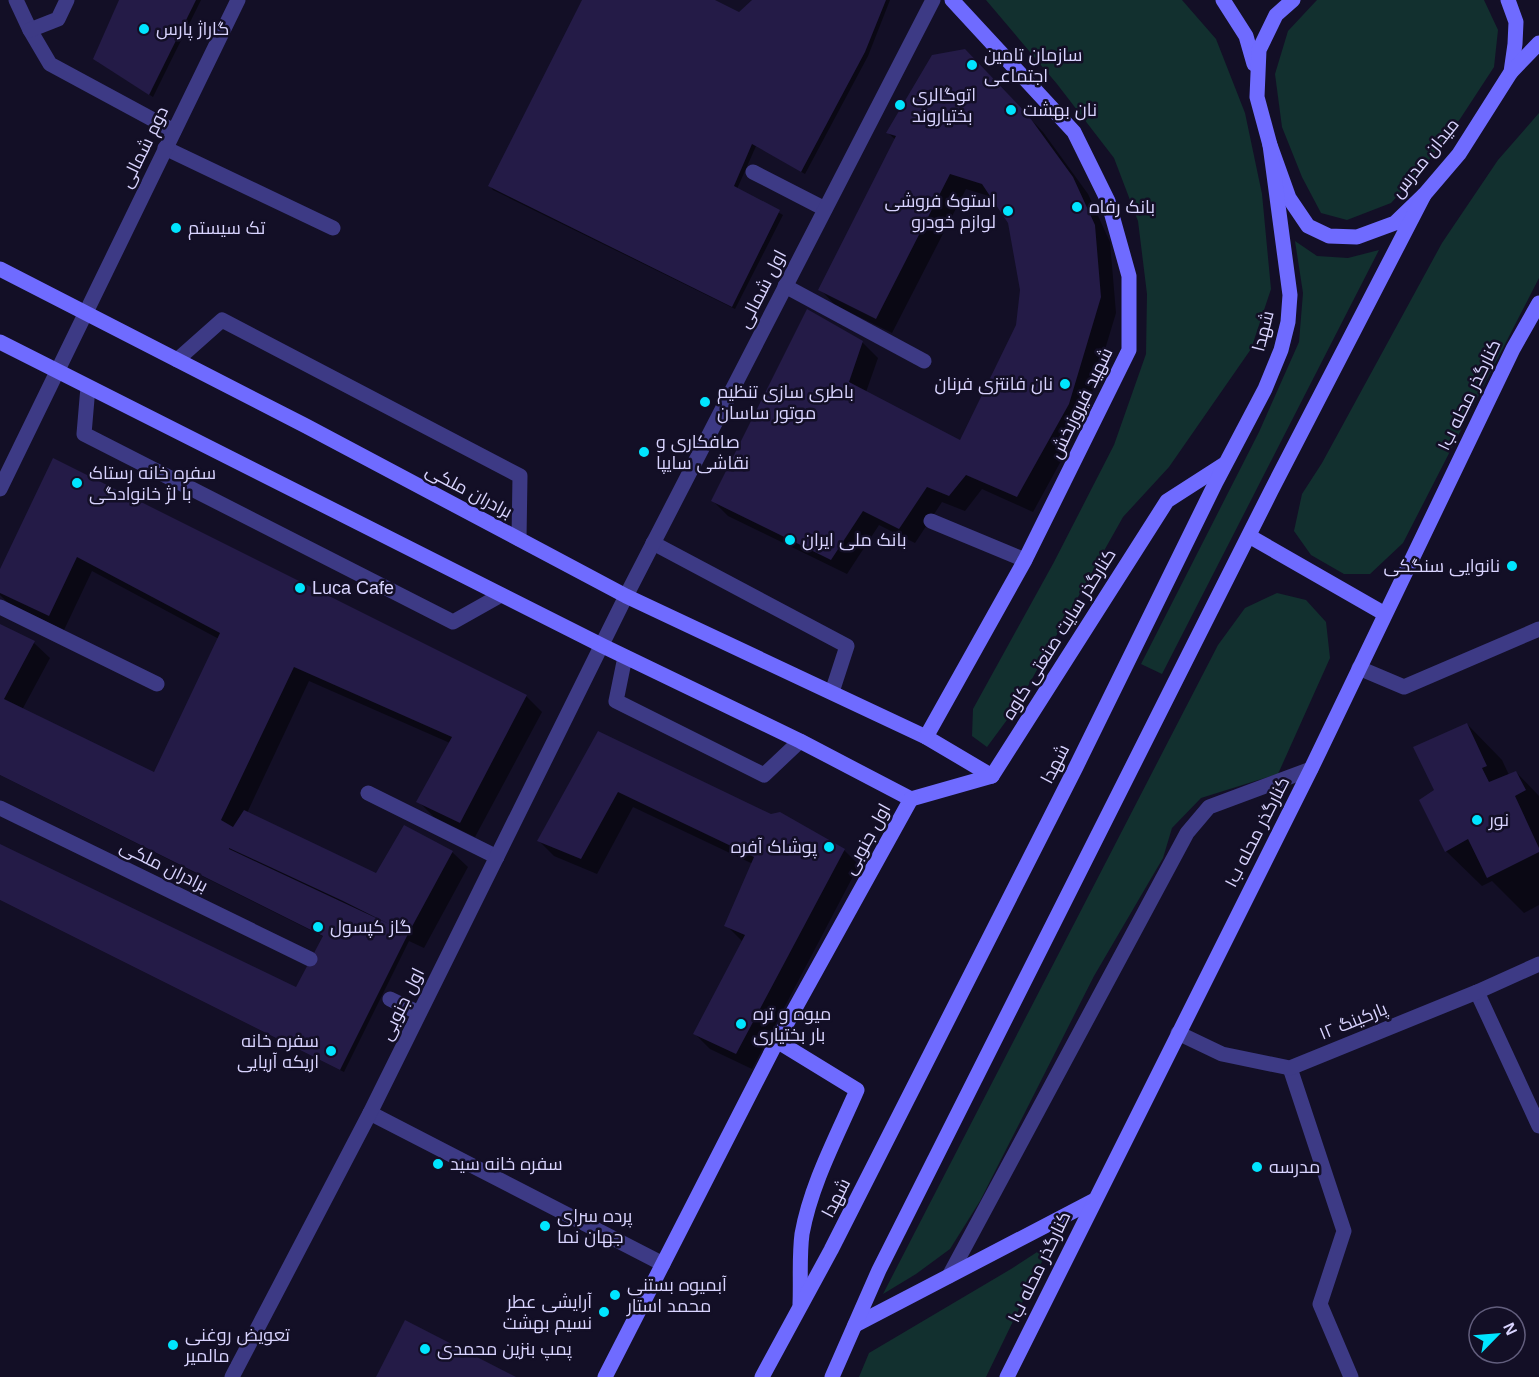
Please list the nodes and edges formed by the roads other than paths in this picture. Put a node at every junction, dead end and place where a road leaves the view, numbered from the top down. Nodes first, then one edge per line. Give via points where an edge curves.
1 (16, 0) edge
2 (67, 0) edge
3 (238, 0) edge
4 (933, 0) edge
5 (952, 0) edge
6 (1223, 0) edge
7 (1293, 0) edge
8 (1508, 0) edge
9 (30, 30) junction
10 (1539, 43) edge
11 (1511, 72) junction
12 (1258, 77) junction
13 (174, 131) junction
14 (1270, 145) junction
15 (165, 148) junction
16 (753, 172) dead end
17 (1425, 195) junction
18 (825, 209) junction
19 (333, 228) dead end
20 (0, 268) edge
21 (785, 286) junction
22 (1539, 303) edge
23 (84, 312) junction
24 (0, 342) edge
25 (177, 360) junction
26 (924, 361) dead end
27 (58, 372) junction
28 (88, 387) junction
29 (1226, 464) junction
30 (0, 489) edge
31 (931, 521) dead end
32 (1249, 536) junction
33 (519, 539) junction
34 (653, 543) junction
35 (1025, 560) junction
36 (501, 595) junction
37 (626, 596) junction
38 (0, 607) edge
39 (1385, 614) junction
40 (1539, 629) edge
41 (603, 646) junction
42 (625, 657) junction
43 (1359, 668) junction
44 (156, 684) dead end
45 (832, 692) junction
46 (926, 737) junction
47 (800, 741) junction
48 (1311, 769) junction
49 (992, 776) junction
50 (368, 793) dead end
51 (911, 799) junction
52 (0, 808) edge
53 (497, 857) junction
54 (310, 960) dead end
55 (1539, 964) edge
56 (1477, 992) junction
57 (390, 999) dead end
58 (419, 1013) junction
59 (1178, 1033) junction
60 (777, 1041) junction
61 (1290, 1068) junction
62 (370, 1113) junction
63 (1539, 1126) edge
64 (1094, 1201) junction
65 (663, 1264) junction
66 (949, 1276) junction
67 (801, 1307) junction
68 (855, 1325) junction
69 (232, 1377) edge
70 (606, 1377) edge
71 (762, 1377) edge
72 (832, 1377) edge
73 (1007, 1377) edge
74 (1351, 1377) edge

1 - 9 street
2 - 9 street via 58,19
3 - 13 street, دوم شمالی
4 - 18 street, اول شمالی
5 - 35 main road, شهید فیروزبخش via 1074,132 1108,201 1129,276 1129,350
6 - 12 main road via 1246,36
7 - 12 main road, میدان مدرس via 1276,15 1259,50
8 - 11 main road, میدان مدرس via 1516,22
9 - 13 street via 50,64
10 - 11 main road
11 - 17 main road, میدان مدرس via 1459,154
12 - 14 main road, میدان مدرس via 1257,97
13 - 15 street, دوم شمالی
14 - 17 main road, میدان مدرس via 1289,198 1308,226 1329,236 1357,237 1395,223
14 - 29 main road, شهدا via 1290,295 1288,322 1265,388
15 - 19 street
15 - 23 street, دوم شمالی
16 - 18 street
17 - 32 main road
18 - 21 street, اول شمالی
20 - 23 main road, برادران ملکی
21 - 26 street
21 - 34 street, اول شمالی
22 - 39 main road, کنارگذر محله ب۱
23 - 25 main road, برادران ملکی
23 - 27 street, دوم شمالی
24 - 27 main road
25 - 33 main road, برادران ملکی
25 - 33 street via 222,320 520,476
27 - 28 main road
27 - 30 street, دوم شمالی
28 - 36 main road
28 - 36 street via 84,434 453,622
29 - 49 main road, کنارگذر سایت صنعتی کاوه via 1167,501
29 - 67 main road, شهدا
31 - 35 street
32 - 39 main road
32 - 68 main road via 884,1260
33 - 37 main road, برادران ملکی
34 - 37 street, اول شمالی
34 - 45 street via 847,646
35 - 46 main road, شهید فیروزبخش
36 - 41 main road
37 - 41 street, اول شمالی
37 - 45 main road, برادران ملکی
38 - 44 street
39 - 43 main road, کنارگذر محله ب۱
40 - 43 street via 1404,687
41 - 42 main road
41 - 53 street, اول جنوبی
42 - 47 main road
42 - 47 street via 616,701 764,775
43 - 48 main road, کنارگذر محله ب۱
45 - 46 main road, برادران ملکی
46 - 49 main road, برادران ملکی
47 - 51 main road
48 - 59 main road, کنارگذر محله ب۱
48 - 66 street via 1209,807 1187,833
49 - 51 main road
50 - 53 street
51 - 60 main road, اول جنوبی
52 - 54 street, برادران ملکی
53 - 58 street, اول جنوبی
55 - 56 street, پارکینگ ۱۲
56 - 61 street, پارکینگ ۱۲
56 - 63 street
57 - 58 street
58 - 62 street, اول جنوبی
59 - 61 street via 1222,1054
59 - 64 main road, کنارگذر محله ب۱
60 - 65 main road, اول جنوبی
60 - 67 main road via 857,1090 808,1211 802,1235
61 - 74 street via 1344,1231 1320,1304
62 - 65 street
62 - 69 street, اول جنوبی
64 - 66 main road
64 - 73 main road, کنارگذر محله ب۱
65 - 70 main road, اول جنوبی
66 - 68 main road
67 - 71 main road, شهدا
68 - 72 main road

